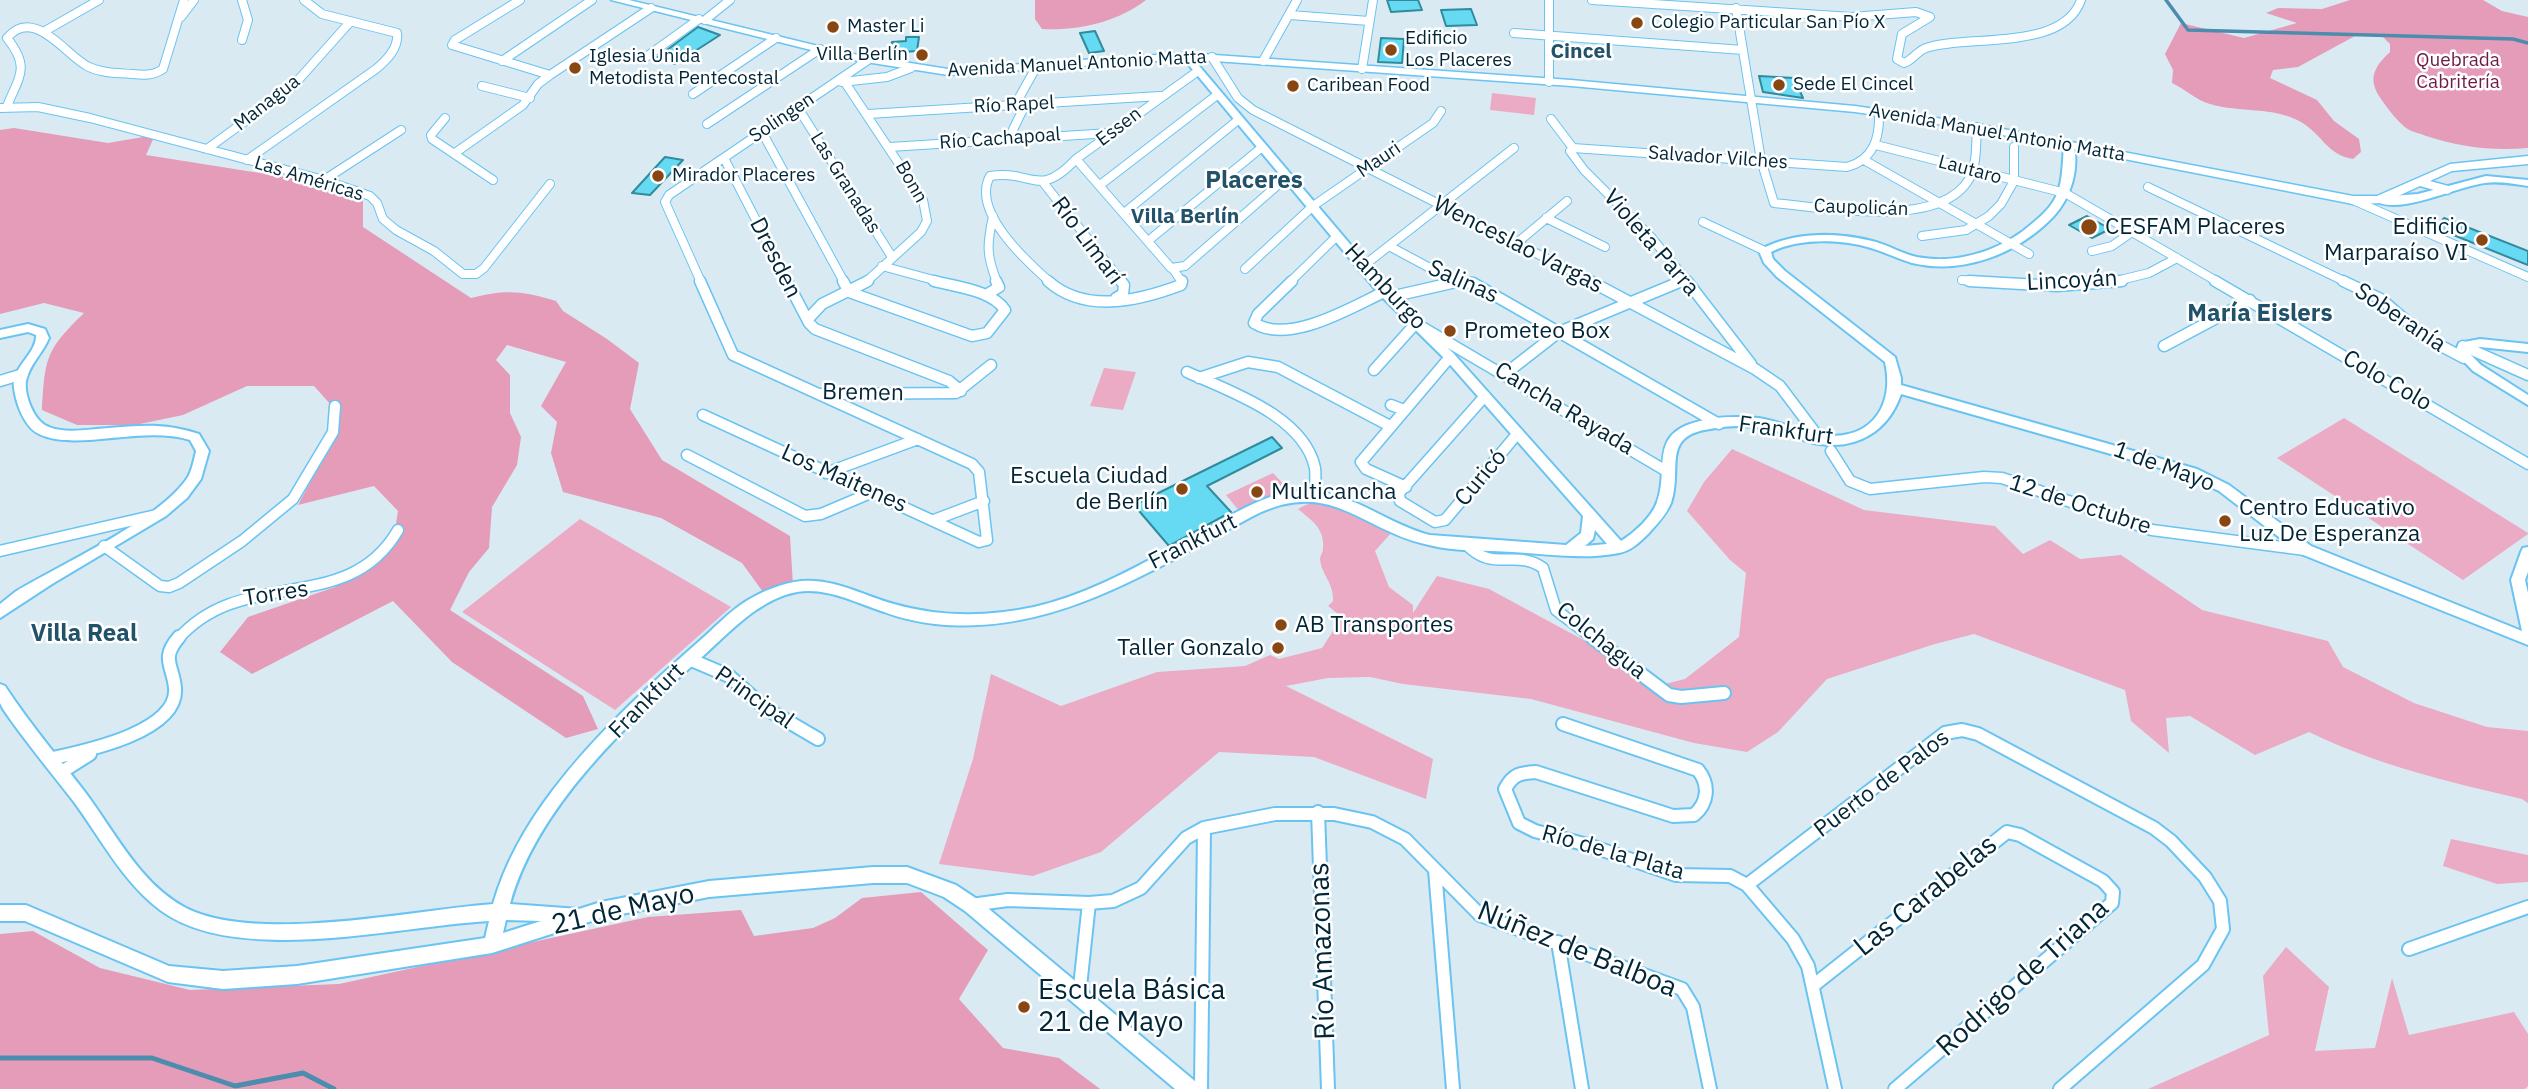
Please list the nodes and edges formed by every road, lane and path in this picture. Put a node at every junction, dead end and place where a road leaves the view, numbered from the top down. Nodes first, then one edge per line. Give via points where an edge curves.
1 (99, 0) edge
2 (184, 0) edge
3 (194, 0) edge
4 (242, 0) edge
5 (304, 0) edge
6 (520, 0) edge
7 (592, 0) edge
8 (620, 0) edge
9 (730, 0) edge
10 (1297, 0) edge
11 (1373, 0) edge
12 (1549, 0) edge
13 (1592, 0) edge
14 (2081, 0) edge
15 (1628, 1) edge
16 (651, 8) junction
17 (1736, 8) junction
18 (1290, 15) junction
19 (702, 20) junction
20 (1369, 21) junction
21 (350, 22) junction
22 (176, 23) junction
23 (45, 31) junction
24 (1514, 33) dead end
25 (1549, 36) junction
26 (776, 38) junction
27 (242, 40) dead end
28 (820, 49) junction
29 (1743, 50) junction
30 (1186, 56) junction
31 (646, 57) dead end
32 (1212, 57) junction
33 (868, 60) junction
34 (502, 61) junction
35 (1263, 61) junction
36 (1038, 64) junction
37 (911, 68) junction
38 (855, 69) junction
39 (1362, 69) junction
40 (1198, 71) junction
41 (948, 72) junction
42 (550, 75) junction
43 (901, 76) junction
44 (860, 78) junction
45 (843, 80) junction
46 (1549, 82) junction
47 (482, 86) dead end
48 (693, 94) dead end
49 (1217, 95) junction
50 (1160, 96) junction
51 (530, 98) junction
52 (1750, 98) junction
53 (1026, 104) junction
54 (1015, 105) junction
55 (3, 107) edge
56 (798, 108) junction
57 (1441, 111) dead end
58 (1879, 112) junction
59 (868, 114) junction
60 (445, 118) dead end
61 (1551, 119) dead end
62 (1238, 120) junction
63 (707, 124) dead end
64 (1977, 127) junction
65 (401, 130) dead end
66 (762, 132) junction
67 (1111, 133) junction
68 (1009, 138) junction
69 (1876, 145) junction
70 (2069, 145) junction
71 (890, 147) junction
72 (2014, 147) dead end
73 (1261, 148) junction
74 (1514, 148) dead end
75 (1573, 148) junction
76 (207, 149) junction
77 (456, 153) junction
78 (724, 158) junction
79 (1076, 159) junction
80 (2528, 159) edge
81 (247, 160) junction
82 (1761, 160) junction
83 (1863, 161) junction
84 (1366, 169) junction
85 (1973, 171) junction
86 (1287, 177) junction
87 (324, 180) junction
88 (493, 180) dead end
89 (1042, 181) junction
90 (2014, 181) junction
91 (2418, 182) junction
92 (2528, 183) edge
93 (550, 184) dead end
94 (1100, 185) junction
95 (2148, 187) dead end
96 (2448, 190) junction
97 (2065, 193) junction
98 (2353, 200) junction
99 (2379, 200) junction
100 (1567, 201) dead end
101 (665, 202) joint
102 (1940, 204) junction
103 (1441, 205) junction
104 (1313, 206) junction
105 (1124, 213) junction
106 (993, 216) junction
107 (1546, 218) junction
108 (1703, 222) dead end
109 (1976, 225) junction
110 (2132, 232) junction
111 (1337, 236) junction
112 (1922, 236) dead end
113 (1148, 241) junction
114 (1518, 242) junction
115 (2010, 245) junction
116 (1389, 246) junction
117 (1605, 247) dead end
118 (1765, 251) junction
119 (2092, 251) dead end
120 (2029, 254) dead end
121 (892, 257) junction
122 (2177, 258) junction
123 (882, 267) junction
124 (1362, 267) junction
125 (1172, 269) junction
126 (1245, 269) dead end
127 (2528, 277) edge
128 (1686, 279) junction
129 (1962, 280) dead end
130 (1456, 282) junction
131 (849, 292) junction
132 (986, 295) junction
133 (1387, 295) junction
134 (837, 296) junction
135 (1114, 299) junction
136 (2250, 300) junction
137 (1628, 301) junction
138 (800, 308) junction
139 (808, 319) junction
140 (1420, 325) junction
141 (1559, 332) junction
142 (0, 334) edge
143 (2164, 346) dead end
144 (2528, 348) edge
145 (2464, 352) junction
146 (1450, 357) junction
147 (992, 365) dead end
148 (1755, 369) junction
149 (1374, 370) dead end
150 (1186, 372) dead end
151 (23, 374) junction
152 (1505, 374) junction
153 (2528, 375) edge
154 (1199, 378) junction
155 (0, 381) edge
156 (1896, 388) junction
157 (961, 391) junction
158 (814, 394) junction
159 (1485, 396) junction
160 (2528, 401) edge
161 (1391, 405) dead end
162 (335, 406) dead end
163 (1404, 410) junction
164 (703, 415) dead end
165 (1718, 424) junction
166 (1390, 426) junction
167 (1518, 433) junction
168 (918, 439) junction
169 (1820, 439) junction
170 (1831, 451) dead end
171 (687, 455) dead end
172 (2528, 464) edge
173 (1668, 471) junction
174 (826, 472) junction
175 (1406, 487) junction
176 (873, 492) junction
177 (1315, 495) junction
178 (984, 501) junction
179 (1590, 513) junction
180 (156, 515) junction
181 (934, 520) junction
182 (398, 530) dead end
183 (1465, 543) junction
184 (104, 546) junction
185 (1619, 548) junction
186 (1570, 549) junction
187 (2305, 550) junction
188 (0, 551) edge
189 (2528, 552) edge
190 (0, 612) edge
191 (2528, 627) edge
192 (2528, 639) edge
193 (689, 659) junction
194 (0, 690) edge
195 (1724, 693) dead end
196 (1563, 724) dead end
197 (817, 739) dead end
198 (95, 750) junction
199 (49, 759) junction
200 (60, 773) junction
201 (1318, 812) junction
202 (1204, 828) junction
203 (1435, 870) junction
204 (1747, 885) junction
205 (2113, 892) joint
206 (1089, 903) junction
207 (971, 905) junction
208 (2528, 908) edge
209 (499, 912) junction
210 (0, 913) edge
211 (582, 916) junction
212 (1558, 942) junction
213 (492, 945) junction
214 (2409, 949) dead end
215 (1814, 985) junction
216 (1079, 996) junction
217 (1189, 1089) edge
218 (1201, 1089) edge
219 (1328, 1089) edge
220 (1453, 1089) edge
221 (1582, 1089) edge
222 (1710, 1089) edge
223 (1835, 1089) edge
224 (1895, 1089) edge
225 (2060, 1089) edge

1 - 23 street
2 - 22 street
3 - 22 street
4 - 27 street via 249,20
5 - 21 street via 322,14
6 - 34 street via 452,45
7 - 34 street
8 - 16 main road, Avenida Manuel Antonio Matta
9 - 19 street
10 - 18 street
11 - 20 street
12 - 25 street
13 - 15 street
14 - 17 street via 2076,17 2058,27 2026,36 1928,47 1904,64 1897,60 1902,34 1928,20 1927,14 1852,17
15 - 17 street
16 - 19 main road, Avenida Manuel Antonio Matta
16 - 42 street
17 - 29 street
18 - 20 street
18 - 35 street
19 - 26 main road, Avenida Manuel Antonio Matta
19 - 31 street
20 - 39 street
21 - 76 street, Managua via 292,87
21 - 81 street via 399,34 387,60
22 - 23 street via 161,72 93,69
23 - 55 street via 22,30 7,38 20,54 23,69
24 - 25 street
25 - 29 street
25 - 46 street
26 - 28 main road, Avenida Manuel Antonio Matta
26 - 48 street
28 - 33 main road, Avenida Manuel Antonio Matta
28 - 63 street
29 - 52 street
30 - 32 main road, Avenida Manuel Antonio Matta
30 - 36 main road, Avenida Manuel Antonio Matta
30 - 40 street, Hamburgo
32 - 35 main road, Avenida Manuel Antonio Matta
32 - 84 street, Wenceslao Vargas via 1245,105
33 - 37 main road, Avenida Manuel Antonio Matta
33 - 38 street
34 - 42 street
35 - 39 main road, Avenida Manuel Antonio Matta
36 - 41 main road, Avenida Manuel Antonio Matta
36 - 54 street
37 - 41 main road, Avenida Manuel Antonio Matta
37 - 43 street
38 - 44 street
38 - 45 street
39 - 46 main road, Avenida Manuel Antonio Matta
40 - 49 street, Hamburgo
40 - 50 street, Essen
41 - 43 main road
42 - 51 street
43 - 44 street
44 - 45 street
45 - 56 street, Solingen
45 - 59 street, Bonn
46 - 52 main road, Avenida Manuel Antonio Matta
47 - 51 street
49 - 62 street, Hamburgo
49 - 94 street
50 - 53 street, Río Rapel
50 - 67 street, Essen
51 - 77 street
52 - 58 main road, Avenida Manuel Antonio Matta
52 - 82 street
53 - 54 street, Río Rapel
53 - 68 street
54 - 59 street, Río Rapel
55 - 76 street, Las Américas via 38,107
56 - 66 street, Solingen
56 - 121 street, Las Granadas
57 - 84 street, Mauri via 1433,123
58 - 64 main road, Avenida Manuel Antonio Matta
58 - 69 street
59 - 71 street, Bonn
60 - 77 street via 432,139
61 - 75 street, Violeta Parra
62 - 73 street, Hamburgo
62 - 105 street
64 - 70 main road, Avenida Manuel Antonio Matta
64 - 85 street
65 - 87 street
66 - 78 street, Solingen
66 - 131 street
67 - 68 street, Río Cachapoal
67 - 79 street, Essen
68 - 71 street, Río Cachapoal
69 - 83 street
69 - 85 street, Lautaro
70 - 97 street
70 - 98 main road, Avenida Manuel Antonio Matta
71 - 121 street, Bonn via 928,214 920,232
72 - 90 street
73 - 86 street, Hamburgo
73 - 113 street
74 - 103 street
75 - 82 street, Salvador Vilches
75 - 128 street, Violeta Parra via 1570,151 1577,163 1649,234
76 - 81 street, Las Américas
77 - 88 street
78 - 101 street, Solingen
78 - 138 street, Dresden
79 - 89 street, Essen via 1059,177
79 - 94 street
80 - 91 main road, Avenida Manuel Antonio Matta via 2450,168
81 - 87 street, Las Américas
82 - 83 street, Salvador Vilches via 1847,167
82 - 102 street, Caupolicán via 1774,203 1899,213
83 - 102 street
84 - 103 street, Wenceslao Vargas
84 - 104 street, Mauri
85 - 90 street, Lautaro
85 - 102 street, Caupolicán via 1958,192
86 - 104 street, Hamburgo
86 - 125 street via 1185,266
87 - 93 street, Las Américas via 370,196 383,219 396,230 469,275 484,268
89 - 106 street via 990,176 985,193
89 - 135 street, Río Limarí via 1124,285 1123,294
90 - 97 street, Lautaro
90 - 109 street via 2001,204
91 - 96 main road
91 - 99 main road, Avenida Manuel Antonio Matta
92 - 96 street via 2503,178
94 - 105 street
95 - 145 street, Soberanía via 2381,299 2426,338
96 - 99 street via 2411,200
97 - 110 street, Colo Colo
97 - 115 street via 2051,212
98 - 99 main road, Avenida Manuel Antonio Matta
98 - 127 street
100 - 107 street
101 - 158 street, Bremen via 733,355
102 - 109 street
103 - 114 street, Wenceslao Vargas
103 - 116 street
104 - 111 street, Hamburgo
104 - 126 street, Mauri
105 - 113 street
106 - 132 street via 988,261 999,287
106 - 135 street via 1037,274 1061,293 1087,300
107 - 114 street
107 - 117 street
108 - 118 street
109 - 112 street
109 - 115 street
110 - 119 street via 2112,246
110 - 122 street, Colo Colo
111 - 124 street, Hamburgo
111 - 133 street via 1254,323 1267,332 1283,330
113 - 125 street
114 - 137 street, Wenceslao Vargas
115 - 118 street via 1991,255 1928,262 1853,242 1785,241
115 - 120 street
116 - 124 street
116 - 130 street, Salinas
118 - 156 street via 1781,274 1891,360
121 - 123 street, Bonn
122 - 129 street, Lincoyán via 2148,273 2116,281 2044,286
122 - 136 street, Colo Colo
123 - 131 street, Bonn
123 - 132 street
124 - 133 street, Hamburgo
125 - 135 street via 1181,285 1147,298
128 - 137 street
128 - 148 street, Violeta Parra
130 - 133 street
130 - 141 street, Salinas via 1473,283
131 - 132 street via 980,337 1005,310
131 - 134 street, Bonn
133 - 140 street, Hamburgo
134 - 138 street, Bonn
134 - 139 street, Bonn
136 - 143 street
136 - 172 street, Colo Colo
137 - 141 street
137 - 148 street, Wenceslao Vargas
138 - 139 street, Dresden
139 - 157 street via 815,328 949,381
140 - 146 street, Hamburgo
140 - 149 street
140 - 152 street, Cancha Rayada
141 - 152 street
141 - 165 street, Salinas
142 - 151 street via 28,328 41,332 41,345
144 - 145 street via 2480,343
145 - 153 street, Soberanía
145 - 160 street
146 - 159 street, Hamburgo
146 - 163 street
147 - 157 street
148 - 169 street, Wenceslao Vargas via 1780,386
150 - 154 street
151 - 155 street
151 - 180 street via 20,388 27,412 45,432 81,436 158,428 193,435 202,446 195,479
152 - 173 street, Cancha Rayada
154 - 166 street via 1248,362 1278,367
154 - 177 street via 1268,409 1293,431 1315,464
156 - 169 street, Frankfurt via 1892,407 1877,425 1843,439
156 - 187 street, 1 de Mayo via 2192,472 2224,488
157 - 158 street, Bremen
158 - 168 street
159 - 167 street, Hamburgo
159 - 175 street
161 - 163 street
162 - 184 street via 333,432 293,499 242,541 169,587 160,586
163 - 166 street
164 - 174 street, Los Maitenes
165 - 169 street, Frankfurt via 1758,422
165 - 173 street, Frankfurt via 1677,435 1671,444
166 - 175 street via 1361,464
167 - 175 street, Curicó via 1443,522 1435,522 1400,501
167 - 179 street, Hamburgo
168 - 174 street
168 - 178 street via 972,464 979,472
170 - 187 street, 12 de Octubre via 1848,482 1858,487 2003,478 2152,530
171 - 176 street via 806,516
173 - 185 street, Frankfurt via 1661,508 1640,534
174 - 176 street, Los Maitenes
176 - 181 street, Los Maitenes
177 - 183 street, Frankfurt via 1420,538
177 - 193 street, Frankfurt via 1287,497 1267,505 1094,591 1025,615 946,619 915,615 836,587 806,585 778,591 751,605
178 - 181 street
178 - 181 street, Los Maitenes via 985,541
179 - 185 street, Hamburgo
179 - 186 street via 1588,536
180 - 184 street
180 - 188 street
182 - 198 street, Torres via 383,553 331,584 234,600 206,615 170,649 168,663 175,694 170,704 135,735
183 - 186 street, Frankfurt
183 - 195 street, Colchagua via 1485,559 1540,565 1556,610 1669,695
184 - 190 street
185 - 186 street, Frankfurt
187 - 192 street, 1 de Mayo
189 - 191 street via 2518,580
193 - 197 street, Principal via 729,676 765,709
193 - 209 street, Frankfurt via 615,731 561,795 524,850
194 - 199 street
196 - 204 street, Río de la Plata via 1698,770 1707,784 1703,804 1697,813 1673,816 1527,771 1510,779 1505,789 1509,808 1519,822 1546,835 1666,872 1730,876
198 - 199 street, Torres
198 - 200 street, Torres
199 - 200 street
200 - 209 street via 123,859 163,903 204,923 276,931
201 - 202 street, Núñez de Balboa
201 - 203 street, Núñez de Balboa via 1351,816 1390,829 1415,847
201 - 219 street, Río Amazonas
202 - 206 street, Núñez de Balboa via 1179,845 1140,888 1113,901
202 - 218 street
203 - 212 street, Núñez de Balboa via 1480,915
203 - 220 street
204 - 215 street via 1802,952
204 - 225 street, Puerto de Palos via 1955,729 1978,734 2154,828 2205,877 2220,901 2224,929 2203,965
205 - 215 street, Las Carabelas via 2103,881 2007,832
205 - 224 street, Rodrigo de Triana via 2112,903
206 - 207 street, Núñez de Balboa via 1027,900
206 - 216 street
207 - 211 street, 21 de Mayo via 928,881 890,874 709,890
207 - 216 street, 21 de Mayo
208 - 214 street
209 - 211 street
209 - 213 street, Frankfurt
210 - 213 street, 21 de Mayo via 26,913 168,974 223,980 297,975
211 - 213 street, 21 de Mayo
212 - 221 street
212 - 222 street, Núñez de Balboa via 1682,989 1693,1007
215 - 223 street
216 - 217 street, 21 de Mayo

